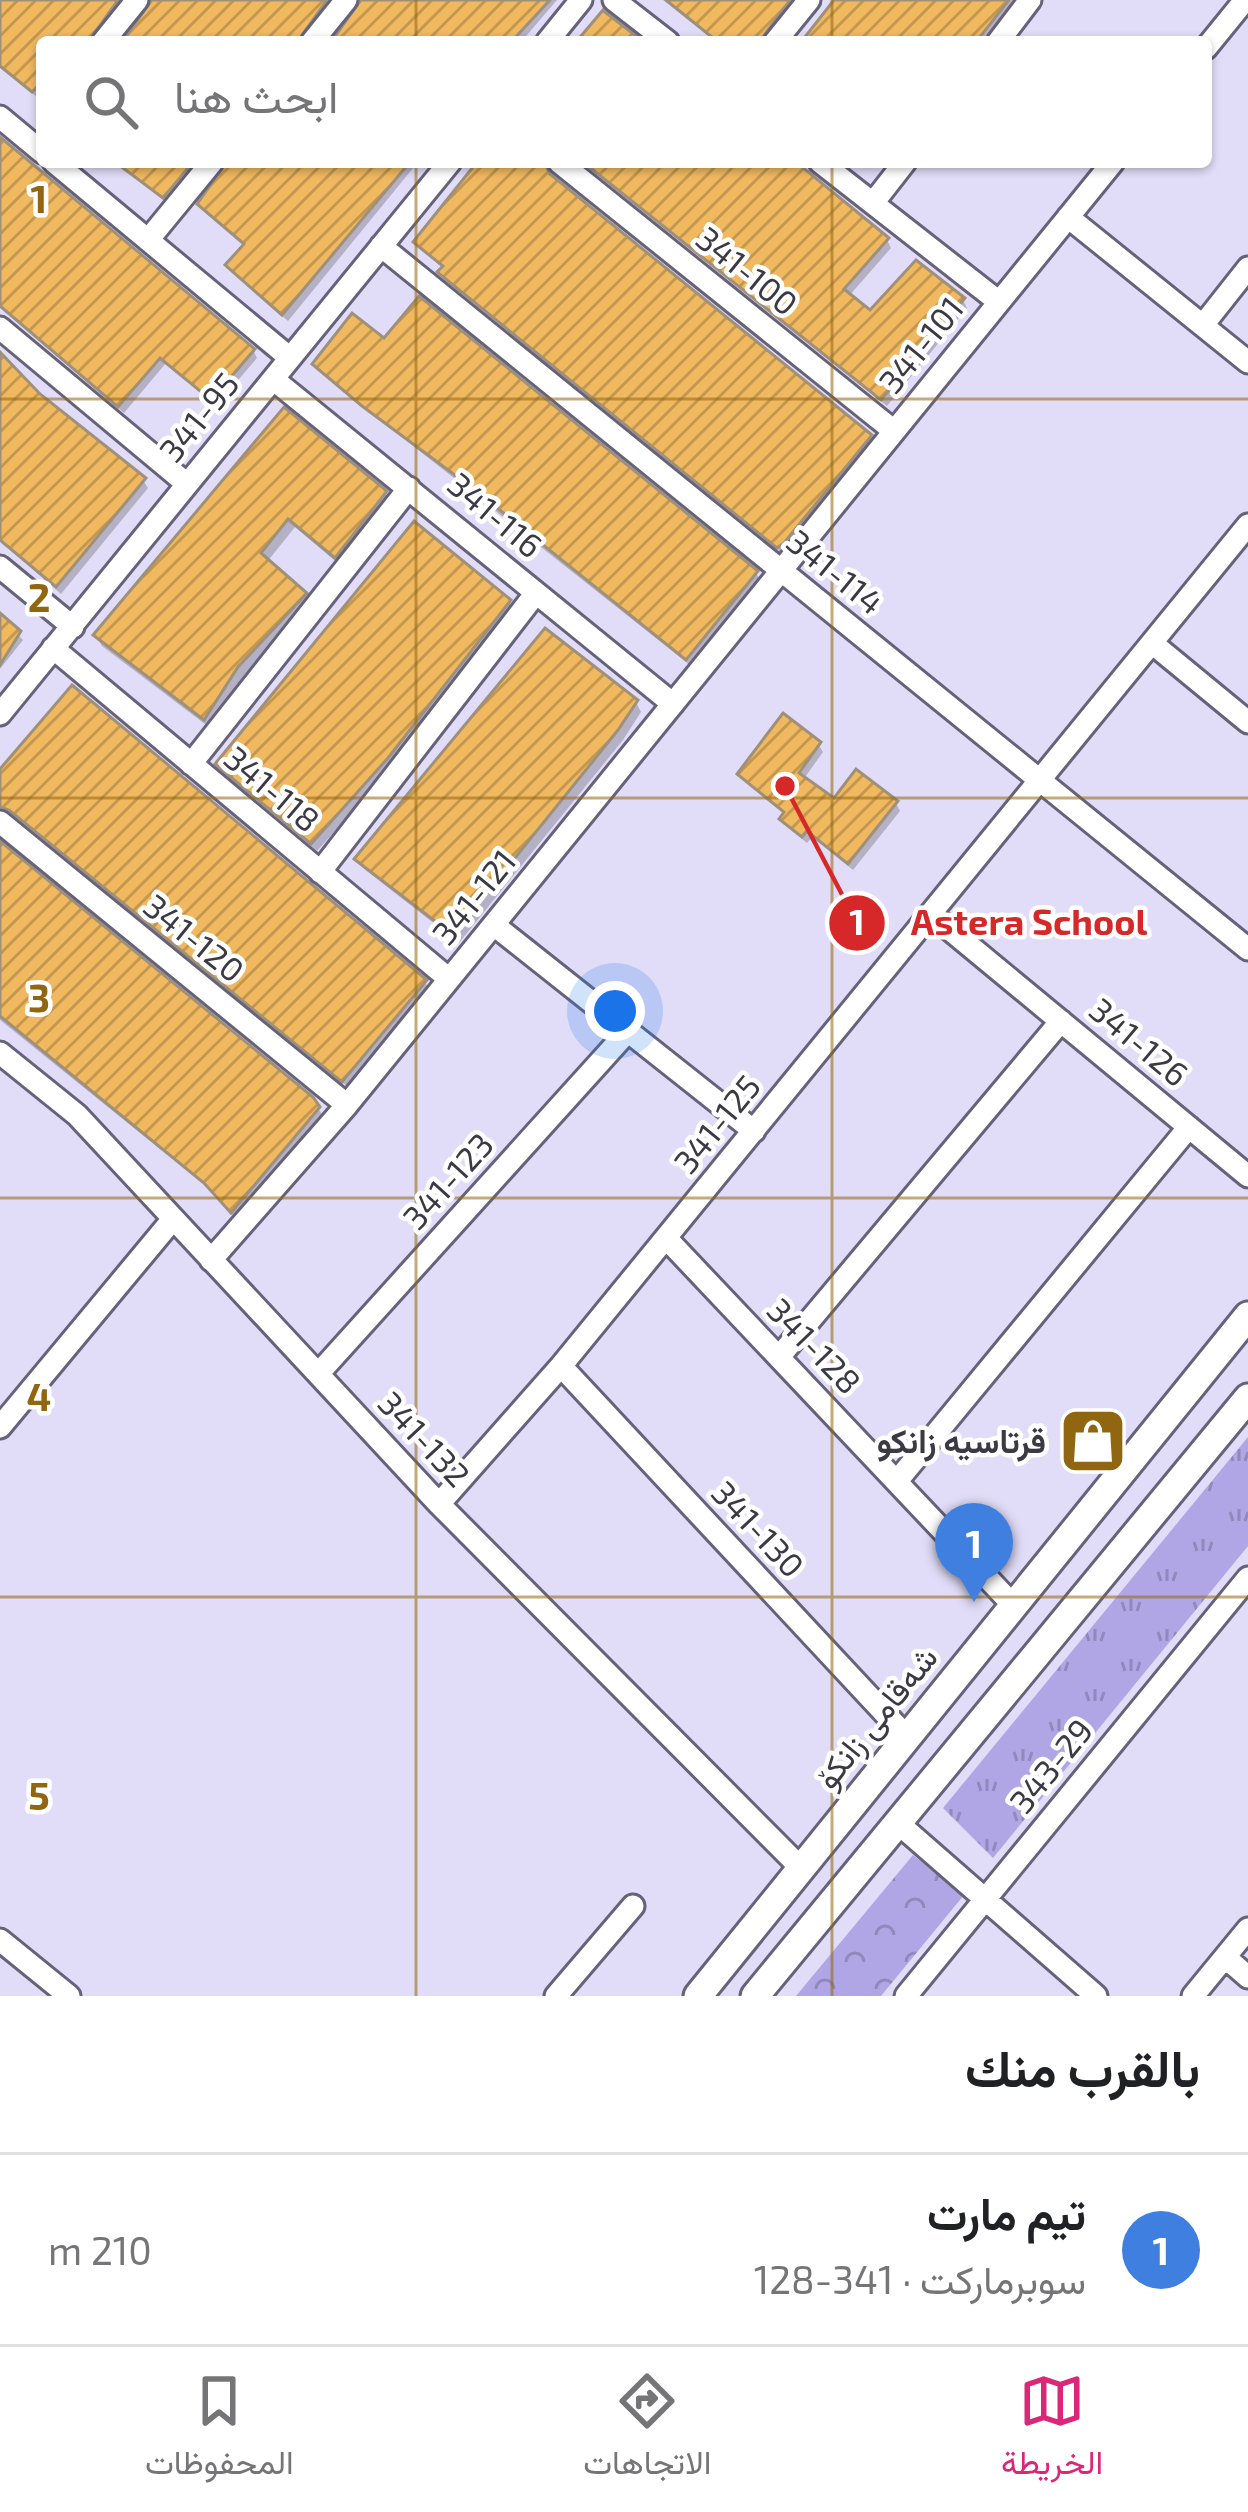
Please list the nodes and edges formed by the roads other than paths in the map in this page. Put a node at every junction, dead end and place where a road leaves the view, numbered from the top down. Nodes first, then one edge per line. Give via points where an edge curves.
1 (137, 0) edge
2 (346, 0) edge
3 (581, 0) edge
4 (614, 0) edge
5 (809, 0) edge
6 (1030, 0) edge
7 (1245, 0) edge
8 (108, 36) edge
9 (317, 36) edge
10 (552, 36) edge
11 (660, 36) edge
12 (780, 36) edge
13 (1003, 36) edge
14 (1212, 41) edge
15 (0, 117) edge
16 (34, 145) edge
17 (61, 168) edge
18 (207, 168) edge
19 (444, 168) edge
20 (566, 168) edge
21 (828, 168) edge
22 (900, 168) edge
23 (1108, 168) edge
24 (873, 203) junction
25 (1068, 218) junction
26 (148, 240) junction
27 (381, 246) junction
28 (1248, 268) edge
29 (999, 302) junction
30 (1203, 325) junction
31 (0, 328) edge
32 (290, 358) junction
33 (1248, 362) edge
34 (273, 379) junction
35 (894, 431) junction
36 (187, 484) junction
37 (410, 488) junction
38 (1248, 525) edge
39 (0, 566) edge
40 (781, 571) junction
41 (536, 592) junction
42 (73, 627) junction
43 (1152, 643) junction
44 (53, 648) junction
45 (673, 704) junction
46 (0, 714) edge
47 (1248, 722) edge
48 (191, 764) junction
49 (1040, 781) junction
50 (0, 822) edge
51 (320, 872) junction
52 (932, 914) junction
53 (494, 925) junction
54 (1248, 949) edge
55 (449, 979) junction
56 (1061, 1021) junction
57 (628, 1031) junction
58 (0, 1053) edge
59 (347, 1105) junction
60 (1189, 1127) junction
61 (754, 1131) junction
62 (1248, 1176) edge
63 (173, 1219) junction
64 (666, 1238) junction
65 (211, 1260) junction
66 (1247, 1321) edge
67 (779, 1357) junction
68 (561, 1366) junction
69 (318, 1374) junction
70 (1248, 1398) edge
71 (0, 1427) edge
72 (897, 1481) junction
73 (439, 1504) junction
74 (1248, 1578) edge
75 (1013, 1604) junction
76 (906, 1736) junction
77 (899, 1824) junction
78 (801, 1868) junction
79 (985, 1899) junction
80 (633, 1906) dead end
81 (1248, 1929) edge
82 (0, 1940) edge
83 (1225, 1957) junction
84 (1248, 1977) edge
85 (69, 1996) edge
86 (556, 1996) edge
87 (698, 1996) edge
88 (755, 1996) edge
89 (906, 1996) edge
90 (1096, 1996) edge
91 (1193, 1996) edge

1 - 8 street
2 - 9 street
3 - 10 street
4 - 11 street
5 - 12 street
6 - 13 street
7 - 14 street
15 - 16 street
17 - 26 street
18 - 26 street
19 - 27 street, 341-95
20 - 35 street, 341-100
21 - 24 street
22 - 24 street
23 - 25 street, 341-101
24 - 29 street
25 - 29 street, 341-101
25 - 30 street
26 - 32 street
27 - 32 street, 341-95
27 - 40 street, 341-114
28 - 30 street
29 - 35 street, 341-101
30 - 33 street
31 - 36 street
32 - 34 street, 341-95
34 - 36 street, 341-95
34 - 37 street, 341-116
35 - 40 street, 341-101
36 - 42 street, 341-95
37 - 41 street, 341-116
37 - 48 street
38 - 43 street, 341-125
39 - 42 street
40 - 45 street, 341-121
40 - 49 street, 341-114
41 - 45 street, 341-116
41 - 51 street
42 - 44 street, 341-95
43 - 47 street
43 - 49 street, 341-125
44 - 46 street, 341-95
44 - 48 street, 341-118
45 - 53 street, 341-121
48 - 51 street, 341-118
49 - 52 street, 341-125
49 - 54 street, 341-114
50 - 59 street, 341-120
51 - 55 street, 341-118
52 - 56 street, 341-126
52 - 61 street, 341-125
53 - 55 street, 341-121
53 - 57 street
55 - 59 street, 341-121
56 - 60 street, 341-126
56 - 67 street
57 - 61 street
57 - 69 street, 341-123
58 - 63 street, 341-132 via 77,1115
59 - 65 street, 341-121
60 - 62 street, 341-126
60 - 72 street
61 - 64 street, 341-125
63 - 65 street, 341-132
63 - 71 street
64 - 67 street, 341-128
64 - 68 street, 341-125
65 - 69 street, 341-132
66 - 75 main road, شەقامی زانکۆ
67 - 72 street, 341-128
68 - 73 street, 341-125
68 - 76 street, 341-130
69 - 73 street, 341-132
70 - 77 main road
72 - 75 street, 341-128
73 - 78 street, 341-132
74 - 79 street, 343-29
75 - 76 main road, شەقامی زانکۆ
76 - 78 main road, شەقامی زانکۆ
77 - 79 street
77 - 88 main road
78 - 87 main road, شەقامی زانکۆ
79 - 89 street, 343-29
79 - 90 street
80 - 86 street
81 - 83 street
82 - 85 street
83 - 84 street
83 - 91 street

